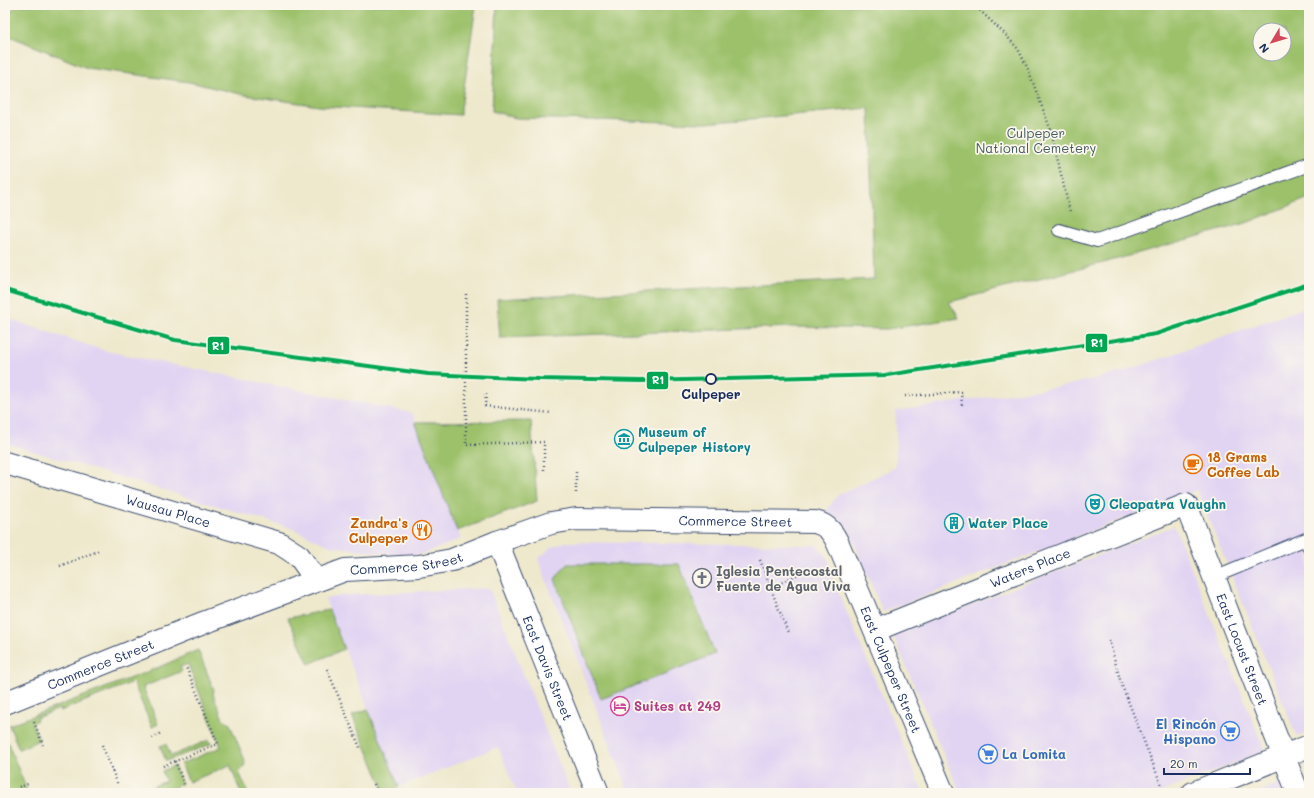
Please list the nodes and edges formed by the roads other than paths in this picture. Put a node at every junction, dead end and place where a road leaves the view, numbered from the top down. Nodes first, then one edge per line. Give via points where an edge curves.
1 (1309, 165) edge
2 (1059, 230) dead end
3 (5, 463) edge
4 (1186, 505) joint
5 (825, 526) joint
6 (497, 542) junction
7 (1309, 548) edge
8 (1214, 577) junction
9 (316, 580) junction
10 (875, 630) junction
11 (5, 703) edge
12 (1309, 746) edge
13 (1284, 756) junction
14 (598, 793) edge
15 (943, 793) edge
16 (1193, 793) edge
17 (1298, 793) edge

1 - 2 lane via 1097,241
3 - 9 street, Wausau Place via 279,543 299,556
4 - 8 street, East Locust Street
4 - 10 street, Waters Place
5 - 6 street, Commerce Street via 815,522 576,519 551,523
5 - 10 street, East Culpeper Street via 839,546
6 - 9 street, Commerce Street via 452,560 419,566 345,570
6 - 14 street, East Davis Street
7 - 8 lane via 1306,539
8 - 13 street, East Locust Street
9 - 11 street, Commerce Street
10 - 15 street, East Culpeper Street
12 - 13 street
13 - 16 street
13 - 17 street, East Locust Street

